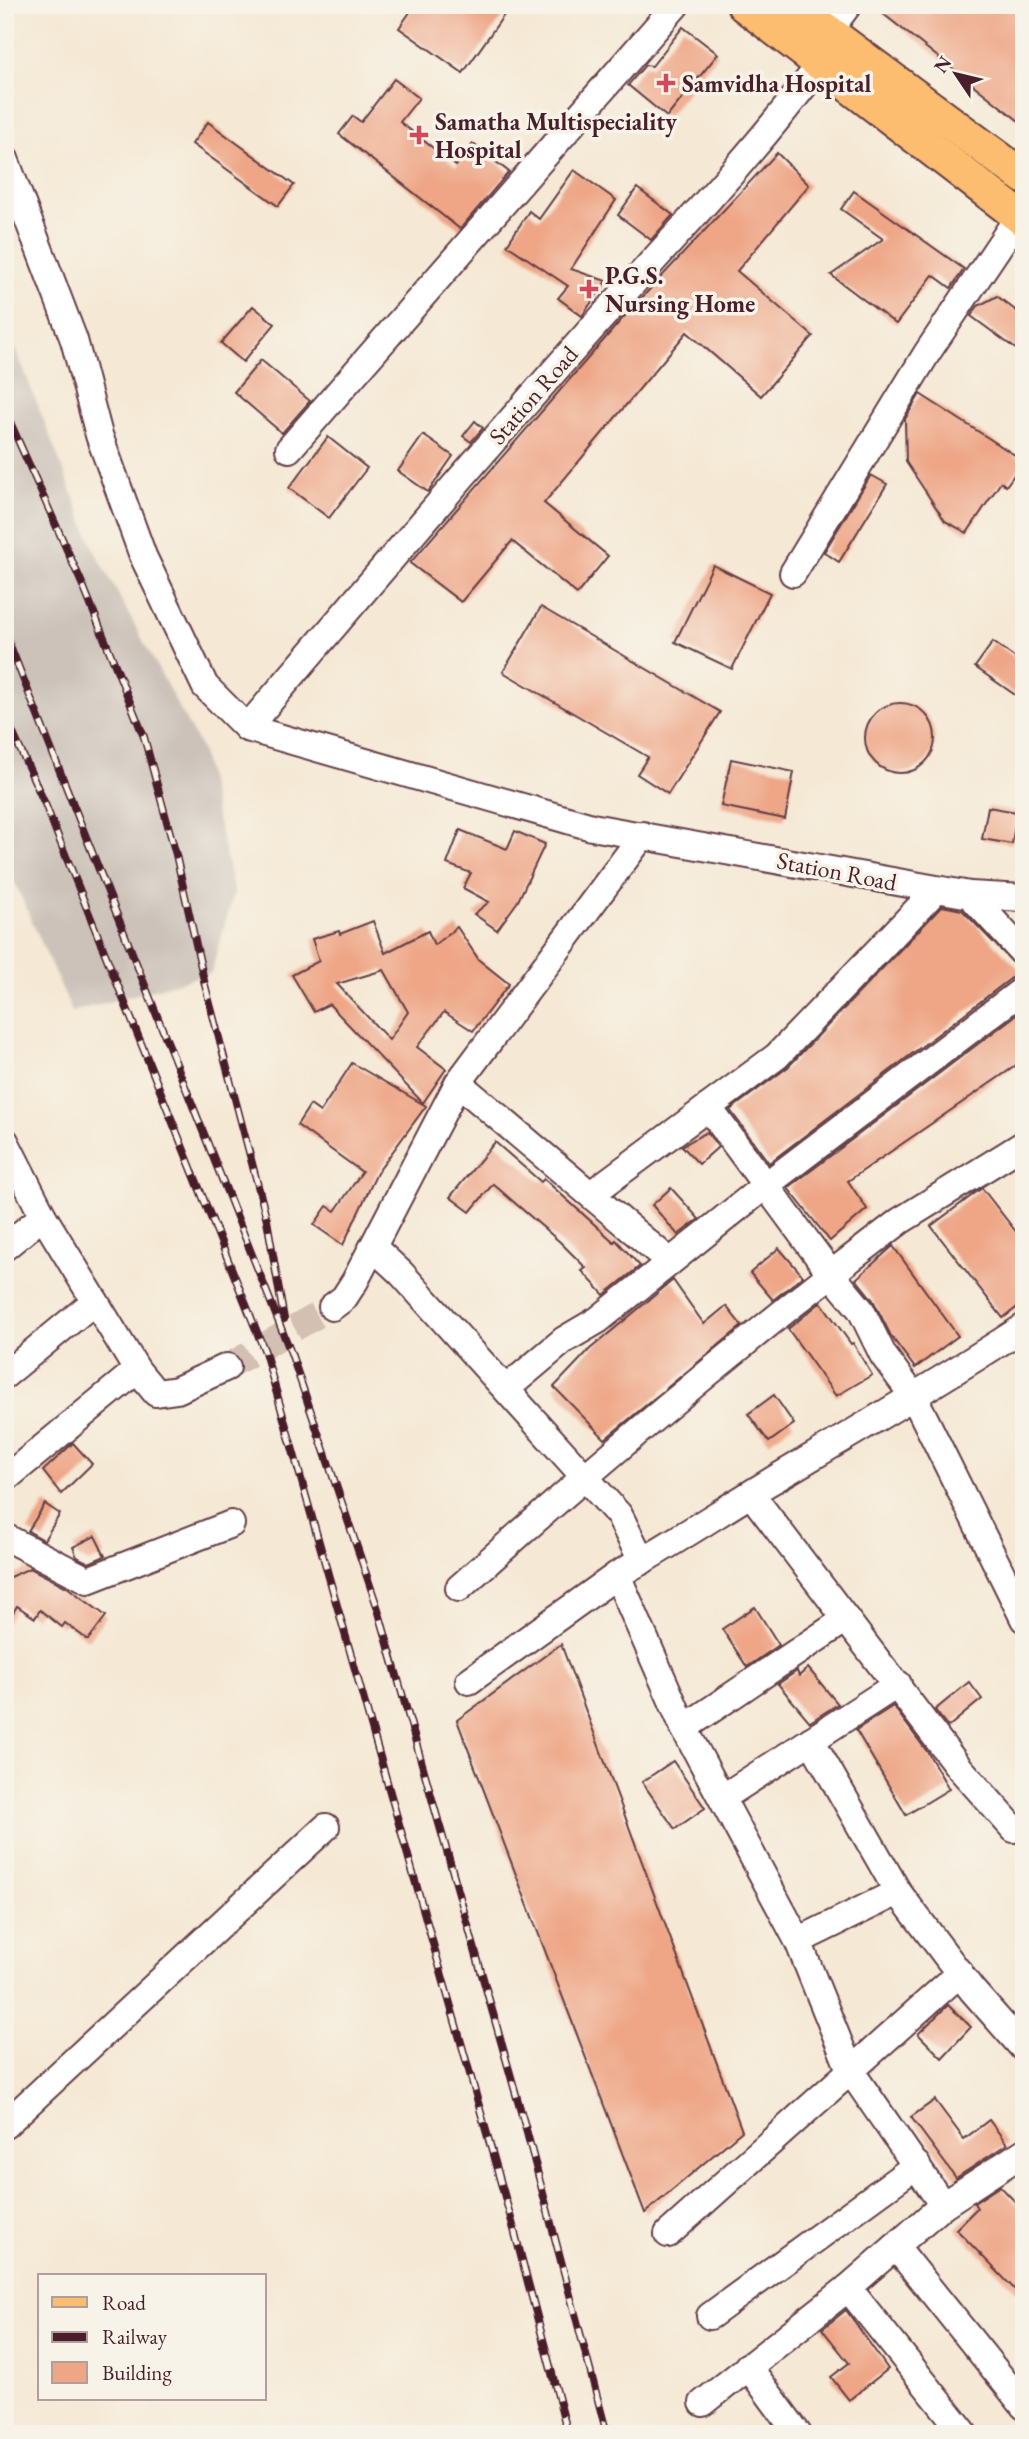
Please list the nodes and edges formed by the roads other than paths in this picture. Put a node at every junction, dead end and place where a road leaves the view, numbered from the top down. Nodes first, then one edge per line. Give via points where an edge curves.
1 (676, 5) edge
2 (744, 5) edge
3 (792, 5) edge
4 (848, 5) edge
5 (824, 47) junction
6 (5, 159) edge
7 (1024, 177) edge
8 (1021, 218) edge
9 (289, 449) dead end
10 (793, 573) dead end
11 (247, 728) junction
12 (643, 835) junction
13 (936, 890) junction
14 (970, 895) junction
15 (1024, 898) edge
16 (1024, 954) edge
17 (1024, 989) edge
18 (458, 1083) junction
19 (708, 1107) junction
20 (5, 1141) edge
21 (1024, 1144) edge
22 (766, 1185) junction
23 (590, 1194) junction
24 (43, 1216) junction
25 (5, 1247) edge
26 (373, 1247) junction
27 (669, 1261) junction
28 (831, 1274) junction
29 (95, 1301) junction
30 (332, 1307) tunnel mouth
31 (1024, 1327) edge
32 (227, 1367) tunnel mouth
33 (137, 1370) junction
34 (5, 1375) edge
35 (507, 1388) junction
36 (914, 1396) junction
37 (583, 1476) junction
38 (5, 1479) edge
39 (751, 1494) junction
40 (231, 1524) dead end
41 (5, 1538) edge
42 (642, 1561) junction
43 (617, 1575) junction
44 (459, 1588) dead end
45 (846, 1619) junction
46 (1024, 1619) edge
47 (469, 1682) dead end
48 (898, 1684) junction
49 (684, 1728) junction
50 (811, 1740) junction
51 (722, 1798) junction
52 (326, 1827) dead end
53 (1014, 1829) dead end
54 (898, 1892) junction
55 (798, 1941) junction
56 (960, 1973) junction
57 (1022, 2044) edge
58 (850, 2070) junction
59 (5, 2125) edge
60 (1024, 2152) edge
61 (917, 2165) junction
62 (943, 2205) junction
63 (668, 2234) dead end
64 (896, 2247) junction
65 (848, 2288) junction
66 (710, 2316) dead end
67 (748, 2366) junction
68 (703, 2403) dead end
69 (1024, 2406) edge
70 (798, 2434) edge
71 (965, 2434) edge

1 - 9 street
2 - 5 main road
3 - 5 main road
4 - 5 street, Station Road
5 - 7 main road
5 - 8 main road
5 - 11 street, Station Road via 770,130 520,409
6 - 11 street, Station Road via 74,340 99,435 143,556 205,686
8 - 10 street via 927,353
11 - 12 street, Station Road via 592,827
12 - 13 street, Station Road
12 - 18 street
13 - 14 street, Station Road
13 - 19 street via 776,1056
14 - 15 street, Station Road
14 - 16 street
17 - 22 street
18 - 23 street
18 - 26 street
19 - 22 street
19 - 23 street
20 - 24 street
21 - 28 street via 900,1221
22 - 27 street
22 - 28 street
23 - 27 street
24 - 25 street
24 - 29 street
26 - 30 street via 349,1290
26 - 35 street
27 - 35 street
28 - 36 street via 861,1310 883,1354
28 - 37 street
29 - 33 street
29 - 34 street
31 - 36 street
32 - 33 street via 177,1390 156,1392
33 - 38 street
35 - 37 street
36 - 39 street
36 - 46 street
37 - 42 street via 619,1516
37 - 44 street
39 - 42 street
39 - 45 street
40 - 41 street via 88,1580
42 - 43 street
43 - 47 street
43 - 49 street
45 - 48 street
45 - 49 street
48 - 50 street
48 - 53 street via 957,1765
49 - 51 street
50 - 51 street
50 - 54 street
51 - 55 street
52 - 59 street
54 - 55 street
54 - 56 street
55 - 58 street
56 - 57 street
56 - 58 street
58 - 61 street
58 - 63 street
60 - 62 street
61 - 62 street
61 - 66 street
62 - 64 street
64 - 65 street
64 - 69 street
65 - 67 street
65 - 71 street
67 - 68 street
67 - 70 street

